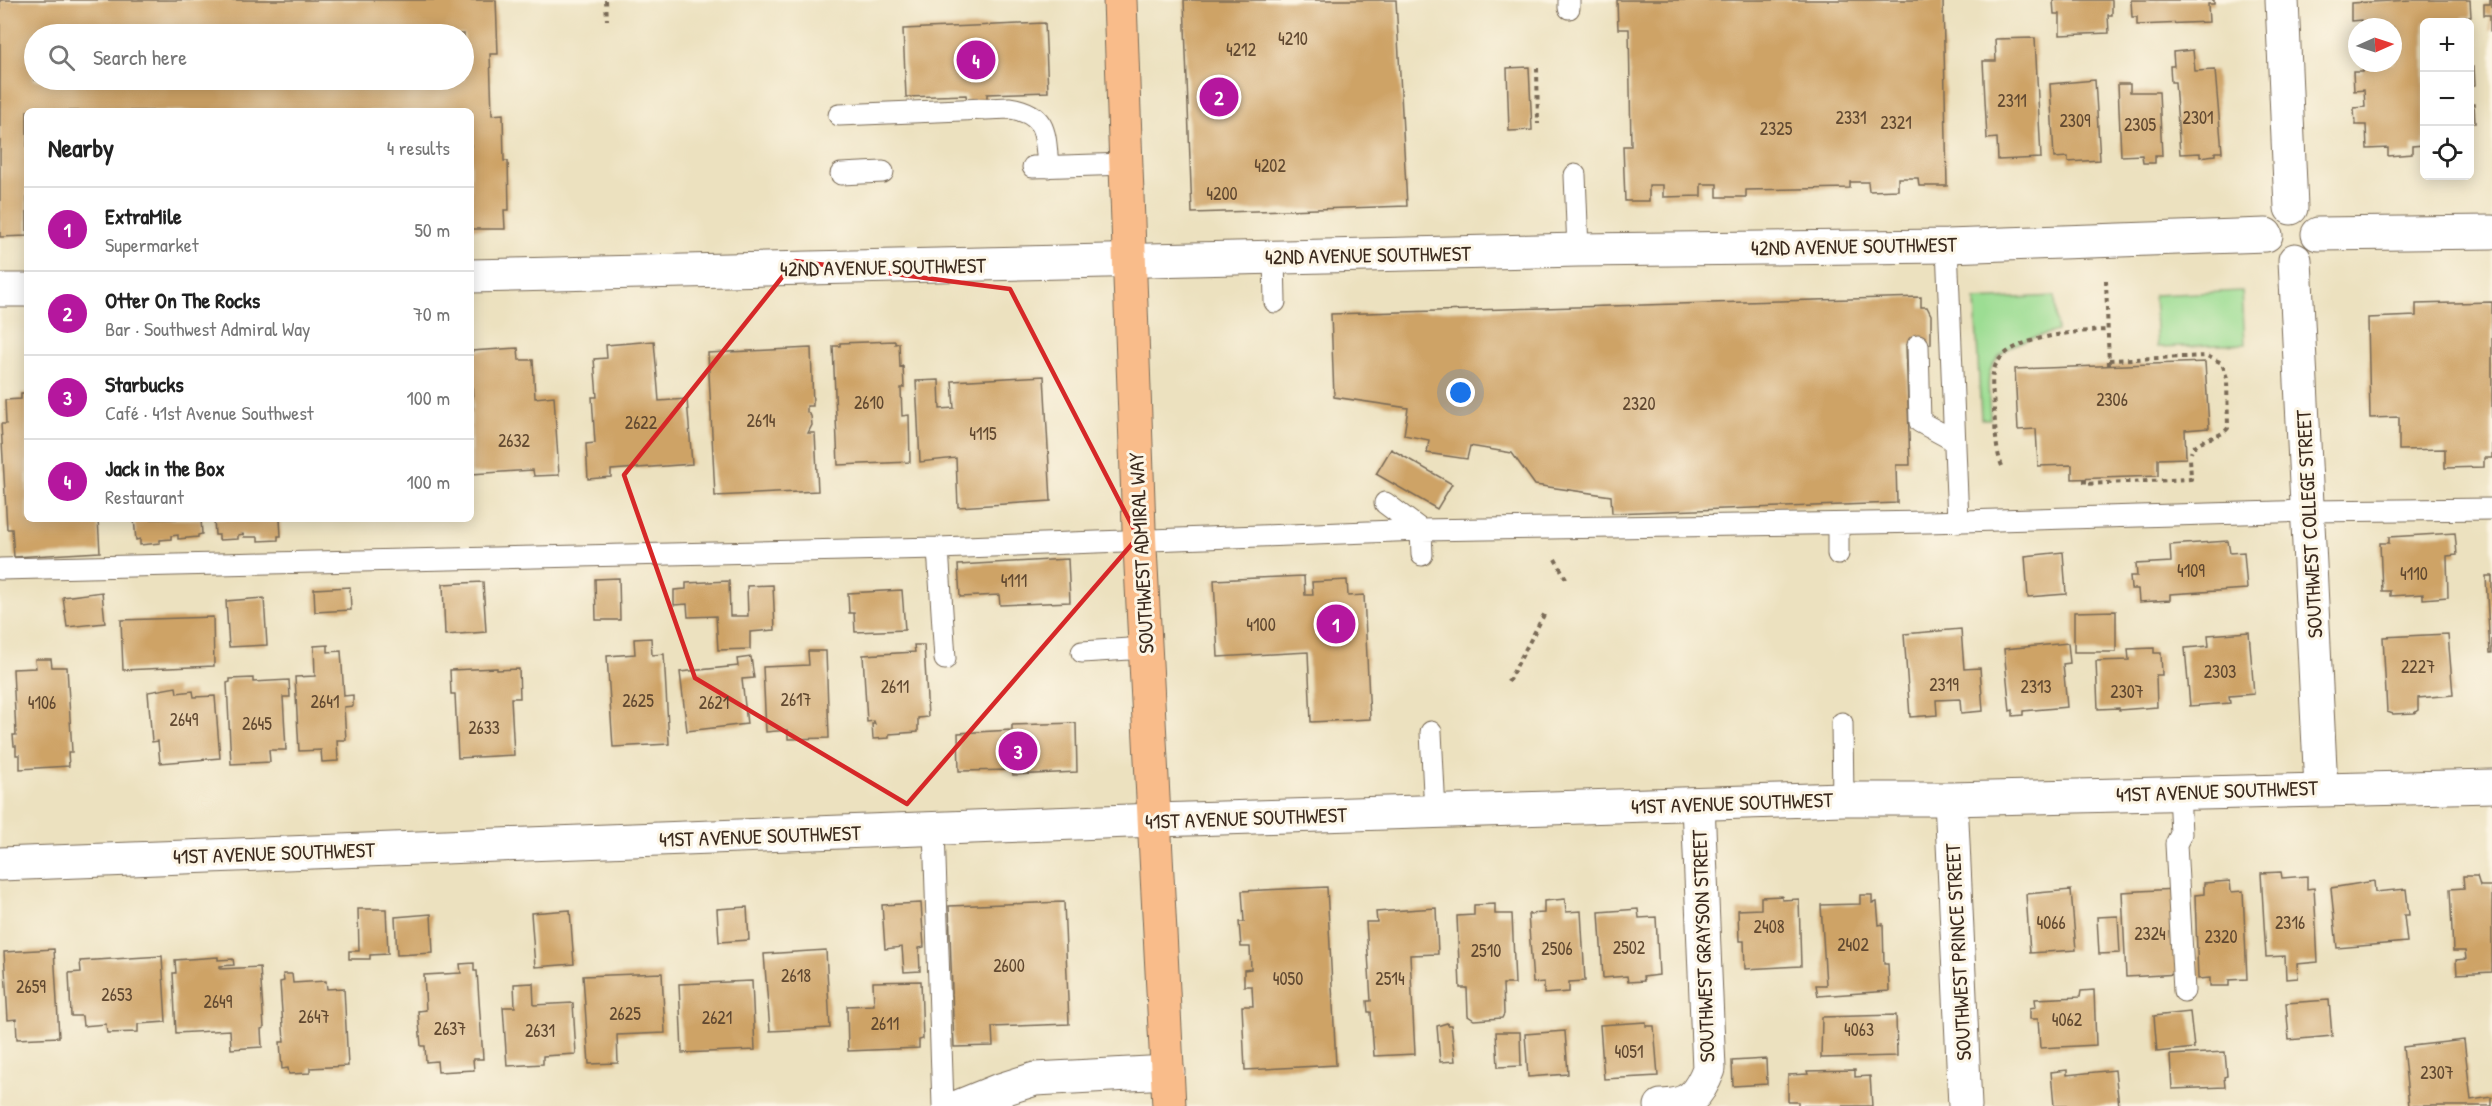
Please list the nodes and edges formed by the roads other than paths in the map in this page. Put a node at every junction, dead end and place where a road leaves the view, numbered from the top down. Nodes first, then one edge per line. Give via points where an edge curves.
1 (1120, 0) edge
2 (2282, 0) edge
3 (839, 115) dead end
4 (1127, 164) junction
5 (883, 172) dead end
6 (841, 174) dead end
7 (1575, 176) dead end
8 (2291, 208) junction
9 (2492, 232) edge
10 (2318, 234) junction
11 (2266, 236) junction
12 (1947, 246) junction
13 (1578, 250) junction
14 (1274, 257) junction
15 (2295, 260) junction
16 (1131, 262) junction
17 (474, 276) edge
18 (0, 290) edge
19 (24, 290) edge
20 (1275, 302) dead end
21 (1918, 345) dead end
22 (1955, 441) junction
23 (1385, 503) dead end
24 (2492, 509) edge
25 (2309, 511) junction
26 (1958, 522) junction
27 (1838, 524) junction
28 (1421, 530) junction
29 (1140, 541) junction
30 (938, 548) junction
31 (1838, 554) dead end
32 (1422, 555) dead end
33 (0, 568) edge
34 (1145, 648) junction
35 (1082, 652) dead end
36 (945, 659) dead end
37 (1842, 723) dead end
38 (1431, 732) dead end
39 (2492, 786) edge
40 (2321, 789) junction
41 (2179, 792) junction
42 (1843, 799) junction
43 (1951, 799) junction
44 (1698, 804) junction
45 (1434, 813) junction
46 (1156, 820) junction
47 (934, 829) junction
48 (0, 864) edge
49 (2184, 991) dead end
50 (1167, 1072) junction
51 (943, 1106) edge
52 (960, 1106) edge
53 (1169, 1106) edge
54 (1661, 1106) edge
55 (1965, 1106) edge

1 - 4 main road, SOUTHWEST ADMIRAL WAY
2 - 8 street
3 - 4 lane via 1023,110 1040,122 1045,132 1041,167
4 - 16 main road, SOUTHWEST ADMIRAL WAY
5 - 6 lane
7 - 13 lane
8 - 10 street via 2311,216
8 - 11 street via 2273,217
9 - 10 street
10 - 15 street via 2309,255
11 - 12 street, 42ND AVENUE SOUTHWEST
11 - 15 street via 2275,255
12 - 13 street, 42ND AVENUE SOUTHWEST
12 - 22 lane
13 - 14 street, 42ND AVENUE SOUTHWEST
14 - 16 street, 42ND AVENUE SOUTHWEST
14 - 20 lane
15 - 25 street, SOUTHWEST COLLEGE STREET
16 - 17 street, 42ND AVENUE SOUTHWEST
16 - 29 main road, SOUTHWEST ADMIRAL WAY
18 - 19 street
21 - 22 lane via 1920,422
22 - 26 lane
23 - 28 lane
24 - 25 lane
25 - 26 lane
25 - 40 street, SOUTHWEST COLLEGE STREET
26 - 27 lane
27 - 28 lane
27 - 31 lane
28 - 29 lane
28 - 32 lane
29 - 30 lane
29 - 34 main road, SOUTHWEST ADMIRAL WAY
30 - 33 lane
30 - 36 lane
34 - 35 lane
34 - 46 main road, SOUTHWEST ADMIRAL WAY
37 - 42 lane
38 - 45 lane
39 - 40 street, 41ST AVENUE SOUTHWEST
40 - 41 street, 41ST AVENUE SOUTHWEST
41 - 43 street, 41ST AVENUE SOUTHWEST
41 - 49 lane via 2181,834 2176,844
42 - 43 street, 41ST AVENUE SOUTHWEST
42 - 44 street, 41ST AVENUE SOUTHWEST
43 - 55 street, SOUTHWEST PRINCE STREET
44 - 45 street, 41ST AVENUE SOUTHWEST
44 - 54 street, SOUTHWEST GRAYSON STREET via 1709,1069 1702,1088 1690,1098
45 - 46 street, 41ST AVENUE SOUTHWEST
46 - 47 street, 41ST AVENUE SOUTHWEST
46 - 50 main road, SOUTHWEST ADMIRAL WAY
47 - 48 street, 41ST AVENUE SOUTHWEST
47 - 51 lane
50 - 52 street via 1035,1079
50 - 53 main road, SOUTHWEST ADMIRAL WAY

